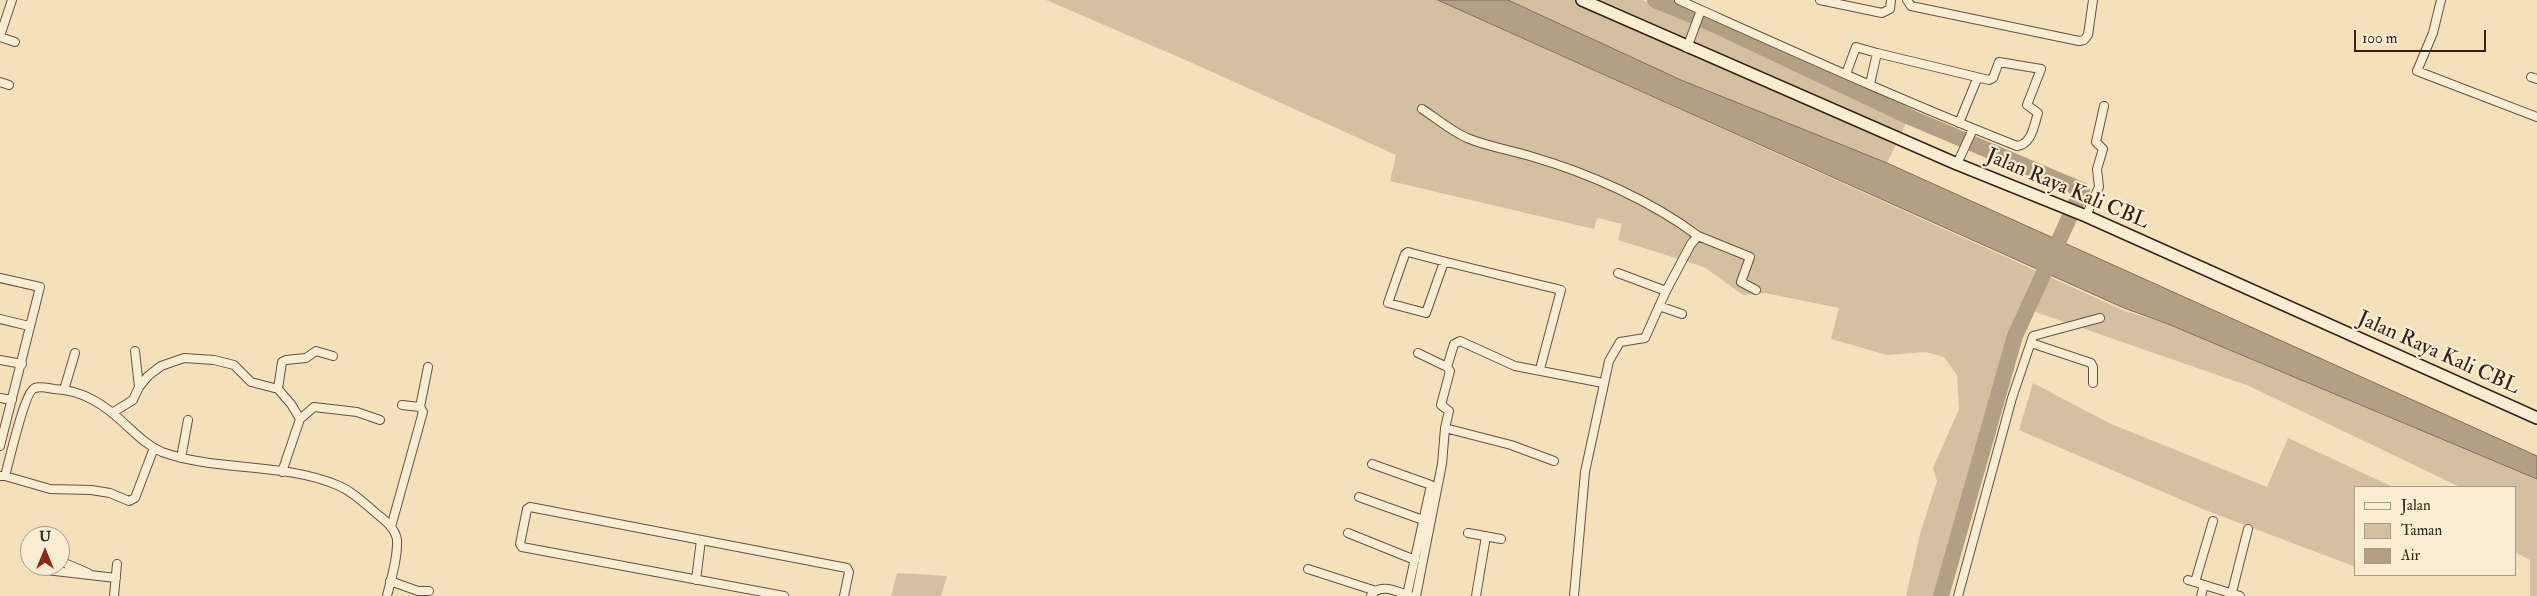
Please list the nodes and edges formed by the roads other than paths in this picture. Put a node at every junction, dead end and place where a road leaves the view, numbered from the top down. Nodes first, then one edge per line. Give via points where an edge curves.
1 (12, 0) edge
2 (1582, 0) edge
3 (1679, 0) edge
4 (1820, 0) edge
5 (1892, 0) edge
6 (1907, 0) edge
7 (2091, 0) edge
8 (2441, 0) edge
9 (1700, 11) junction
10 (0, 37) edge
11 (15, 42) dead end
12 (1687, 48) junction
13 (1877, 53) junction
14 (1846, 74) junction
15 (1977, 78) junction
16 (0, 82) edge
17 (1870, 84) junction
18 (8, 85) dead end
19 (2104, 106) dead end
20 (1422, 109) dead end
21 (2537, 118) edge
22 (1959, 123) junction
23 (1973, 131) junction
24 (1957, 164) junction
25 (2089, 212) junction
26 (1698, 236) junction
27 (1444, 262) junction
28 (1618, 274) dead end
29 (0, 278) edge
30 (1756, 290) dead end
31 (1666, 291) junction
32 (1659, 306) junction
33 (1682, 314) dead end
34 (2100, 318) dead end
35 (0, 319) edge
36 (29, 326) junction
37 (2031, 343) junction
38 (135, 351) dead end
39 (76, 353) dead end
40 (1418, 353) dead end
41 (333, 356) dead end
42 (0, 360) edge
43 (22, 364) junction
44 (428, 367) dead end
45 (1446, 367) junction
46 (1540, 369) junction
47 (1603, 383) junction
48 (2093, 383) dead end
49 (139, 387) junction
50 (278, 389) junction
51 (64, 390) junction
52 (0, 398) edge
53 (12, 400) junction
54 (402, 405) dead end
55 (420, 407) junction
56 (112, 413) junction
57 (2537, 418) edge
58 (300, 419) junction
59 (188, 420) dead end
60 (380, 420) dead end
61 (1445, 428) junction
62 (2, 433) edge
63 (0, 446) edge
64 (154, 448) junction
65 (181, 458) junction
66 (1554, 461) dead end
67 (1372, 464) dead end
68 (282, 472) junction
69 (2, 476) edge
70 (1359, 497) dead end
71 (1423, 520) junction
72 (2212, 520) dead end
73 (391, 527) junction
74 (2248, 530) dead end
75 (1348, 533) dead end
76 (1468, 533) dead end
77 (1486, 536) junction
78 (1501, 539) dead end
79 (701, 540) junction
80 (1415, 560) junction
81 (117, 564) dead end
82 (70, 565) edge
83 (1308, 569) dead end
84 (70, 573) edge
85 (95, 576) junction
86 (116, 578) junction
87 (696, 580) junction
88 (390, 581) junction
89 (2204, 585) junction
90 (429, 591) dead end
91 (1374, 593) edge
92 (2231, 594) edge
93 (1408, 595) edge
94 (114, 596) edge
95 (387, 596) edge
96 (784, 596) edge
97 (844, 596) edge
98 (1416, 596) edge
99 (1476, 596) edge
100 (1574, 596) edge
101 (1958, 596) edge
102 (2201, 596) edge
103 (2240, 596) edge

1 - 10 street
2 - 12 main road, Jalan Raya Kali CBL
3 - 9 street
4 - 5 street via 1882,13 1890,9
6 - 7 street via 1911,6 2079,41 2088,35
8 - 21 street via 2433,33 2417,71
9 - 12 street
9 - 14 street
10 - 11 street
12 - 24 main road, Jalan Raya Kali CBL
13 - 14 street via 1856,47
13 - 15 street
13 - 17 street
14 - 17 street
15 - 22 street
15 - 23 street via 1992,79 1999,62 2041,68 2027,105 2038,113 2030,137 2024,144 2017,146
16 - 18 street
17 - 22 street
19 - 25 street via 2099,146 2103,149 2097,169 2099,187
20 - 26 street via 1465,137 1597,180 1676,219
22 - 23 street
23 - 24 street
24 - 25 main road, Jalan Raya Kali CBL
25 - 57 main road, Jalan Raya Kali CBL
26 - 30 street via 1750,257 1741,282
26 - 31 street
27 - 27 street via 1406,253 1388,303 1426,313
27 - 46 street via 1561,290
28 - 31 street
29 - 36 street via 40,287
31 - 32 street
32 - 33 street
32 - 47 street via 1645,338 1618,344 1608,361
34 - 37 street via 2033,336
35 - 36 street
36 - 43 street
37 - 48 street via 2091,363
37 - 101 street via 2012,398
38 - 49 street
39 - 51 street
40 - 45 street
41 - 50 street via 320,350 306,358 286,360 281,367
42 - 43 street
43 - 53 street
44 - 55 street
45 - 46 street via 1454,344 1460,340 1515,366
45 - 61 street via 1450,371 1441,405 1449,411
46 - 47 street
47 - 100 street via 1585,472
49 - 50 street via 161,366 195,358 234,364 251,382
49 - 56 street via 133,400
50 - 58 street
51 - 56 street via 84,394
51 - 69 street via 31,390 23,408 12,455
52 - 53 street
53 - 62 street
54 - 55 street
55 - 73 street via 423,412
56 - 64 street
58 - 60 street via 314,407 357,412
58 - 68 street
59 - 65 street
61 - 66 street via 1511,445
61 - 98 street via 1442,464
62 - 63 street
64 - 65 street
64 - 69 street via 135,498 131,500 91,490 50,489
65 - 68 street
67 - 71 street via 1431,485
68 - 73 street via 324,480 346,489
70 - 71 street
71 - 80 street
72 - 89 street via 2191,581
73 - 88 street via 397,541
74 - 92 street
75 - 80 street
76 - 77 street
77 - 78 street
77 - 99 street
79 - 87 street
79 - 87 street via 529,507 520,544 522,547
79 - 97 street via 847,568
80 - 93 street
81 - 86 street
82 - 85 street
83 - 91 street
84 - 85 street
85 - 86 street
86 - 94 street
87 - 96 street
88 - 90 street via 418,591
88 - 95 street
89 - 92 street
89 - 102 street
91 - 93 street via 1386,588
92 - 103 street

